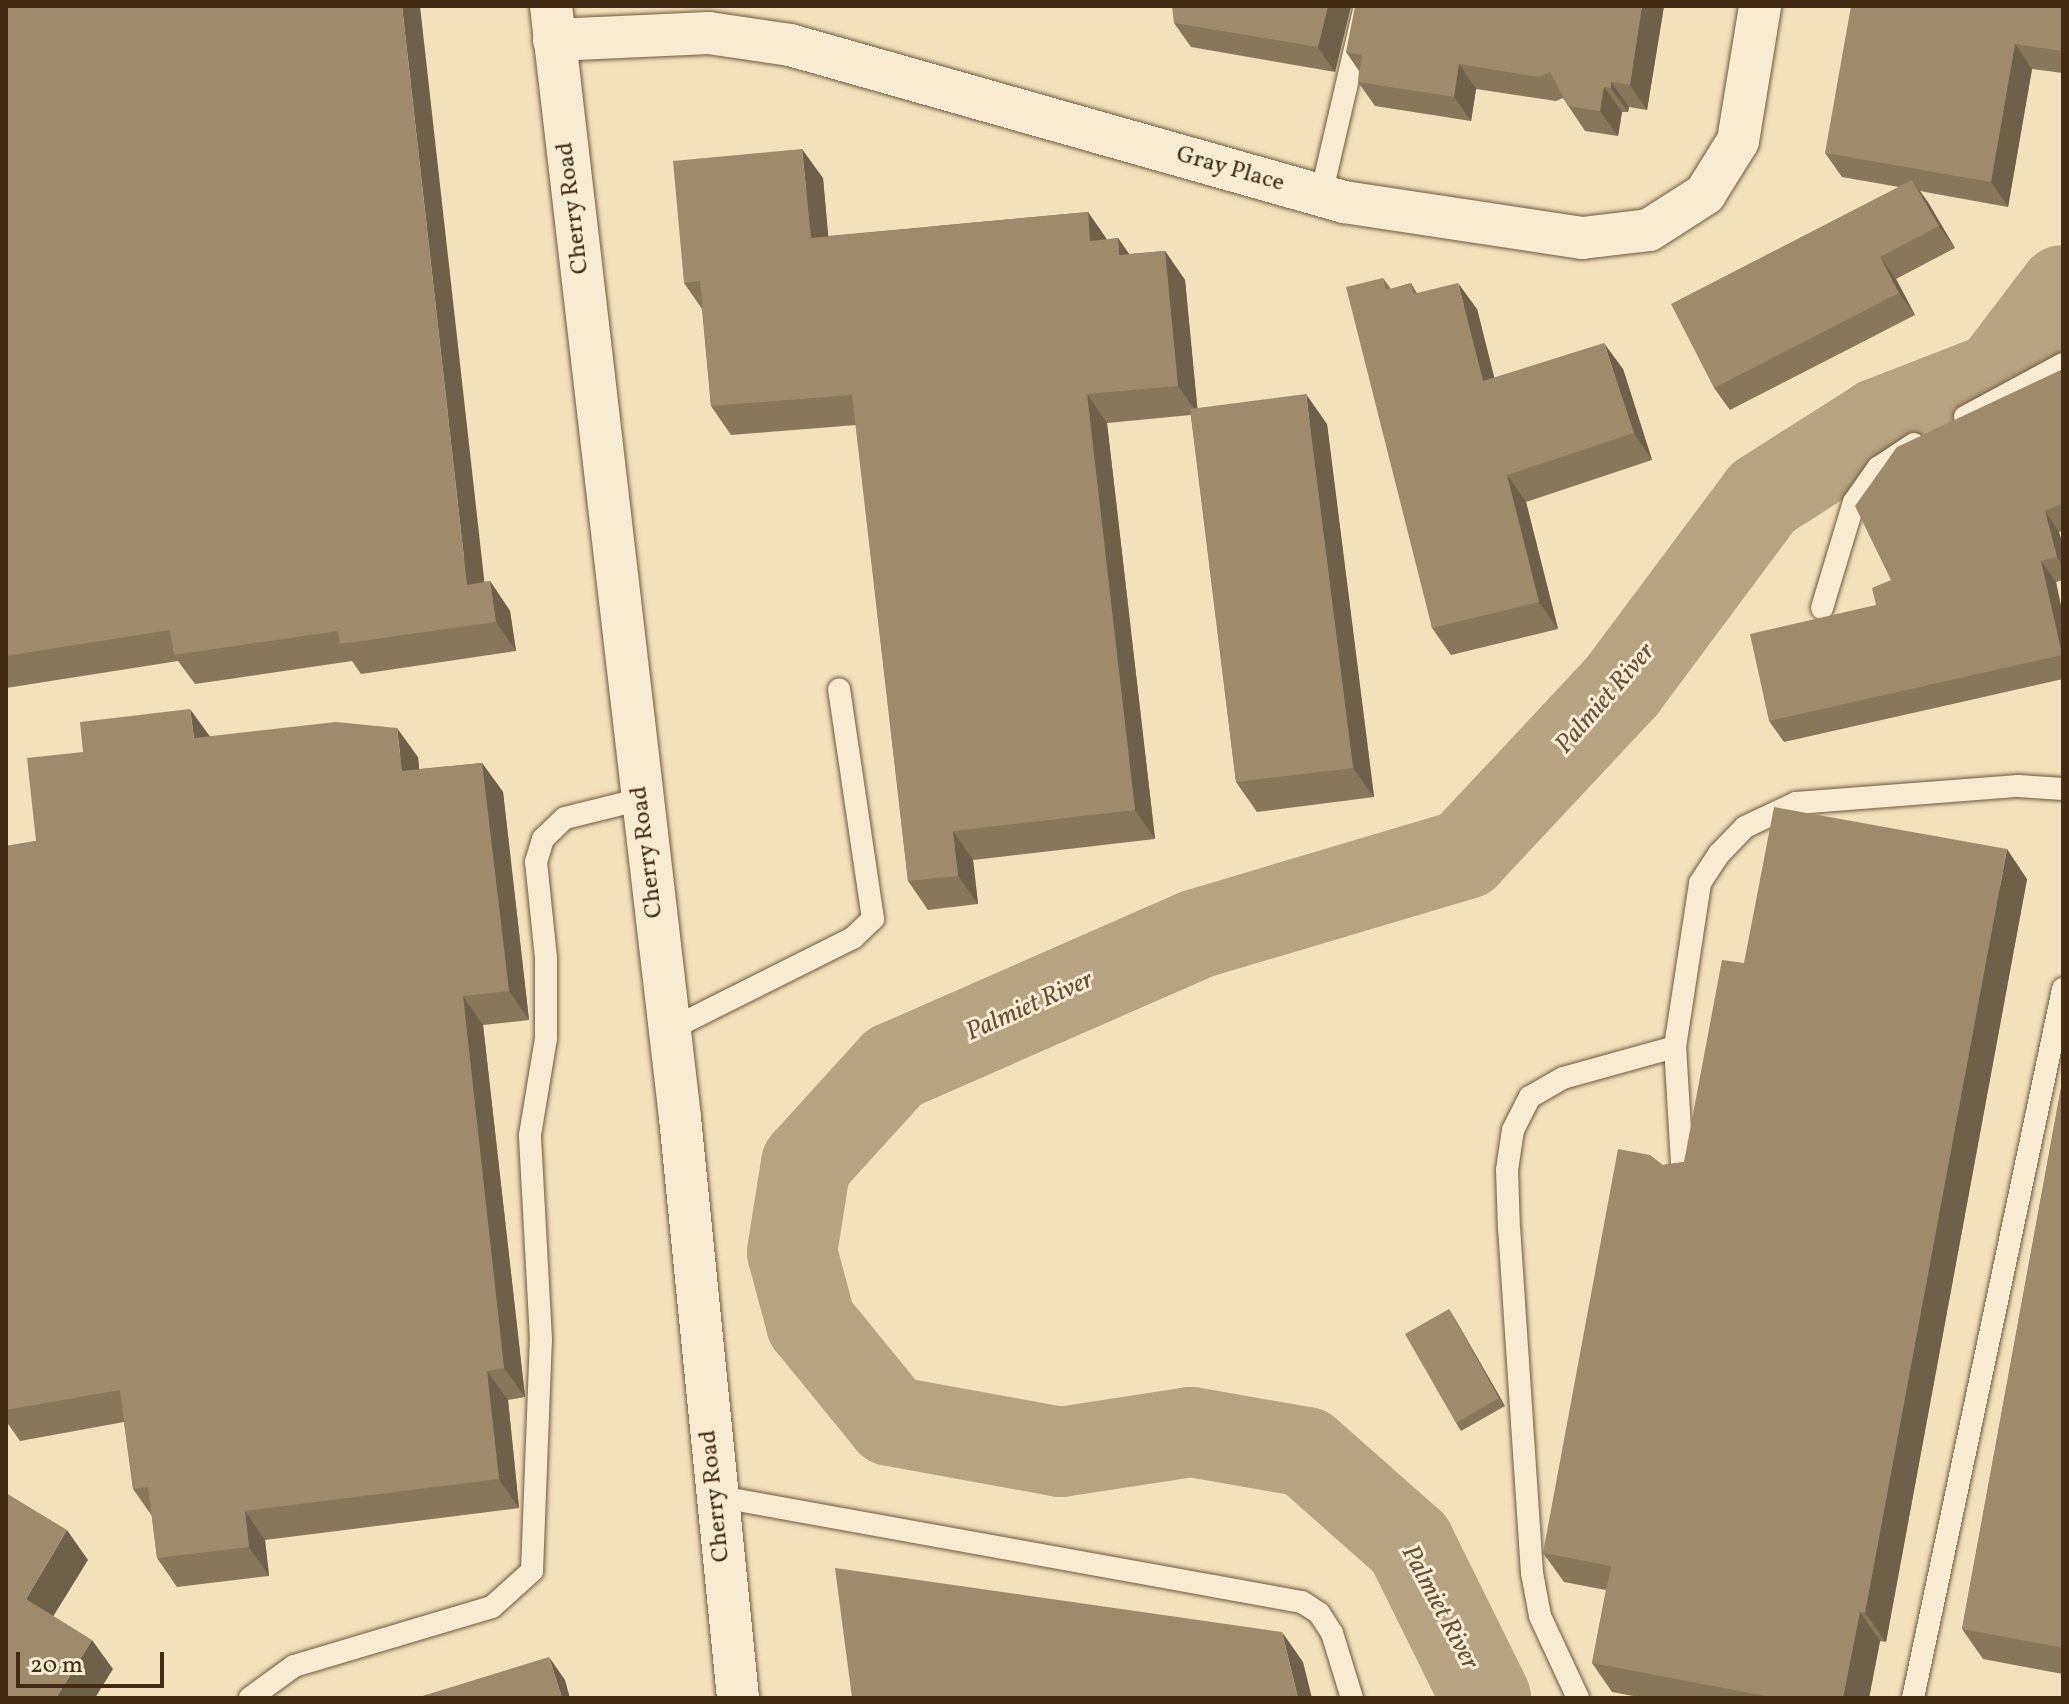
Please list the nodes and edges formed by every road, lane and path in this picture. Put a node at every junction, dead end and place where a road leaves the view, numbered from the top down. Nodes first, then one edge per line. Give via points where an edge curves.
1 (1365, 6) edge
2 (1760, 6) edge
3 (553, 23) edge
4 (1321, 195) junction
5 (2063, 364) edge
6 (1822, 608) dead end
7 (839, 690) dead end
8 (2063, 789) edge
9 (642, 799) junction
10 (2063, 989) edge
11 (669, 1030) junction
12 (1675, 1047) junction
13 (1683, 1180) edge
14 (715, 1496) junction
15 (250, 1698) edge
16 (738, 1698) edge
17 (1352, 1698) edge
18 (1578, 1698) edge
19 (1913, 1698) edge

1 - 4 lane
2 - 4 street, Gray Place via 1746,112 1732,157 1705,194 1649,230 1582,238
3 - 4 street, Gray Place via 709,33 790,45
3 - 9 street, Cherry Road
5 - 6 lane via 1878,468 1854,502
7 - 11 lane via 873,919 853,938
8 - 12 lane via 2028,786 1796,803 1745,827 1700,883
9 - 11 street, Cherry Road
9 - 15 lane via 565,818 543,839 536,862 546,990 545,1051 529,1149 541,1340 532,1571 492,1607 294,1666
10 - 19 lane
11 - 14 street, Cherry Road
12 - 13 lane
12 - 18 lane via 1563,1078 1530,1097 1513,1130 1507,1170 1532,1573 1540,1616
14 - 16 street, Cherry Road
14 - 17 lane via 1302,1602 1319,1613 1332,1633

